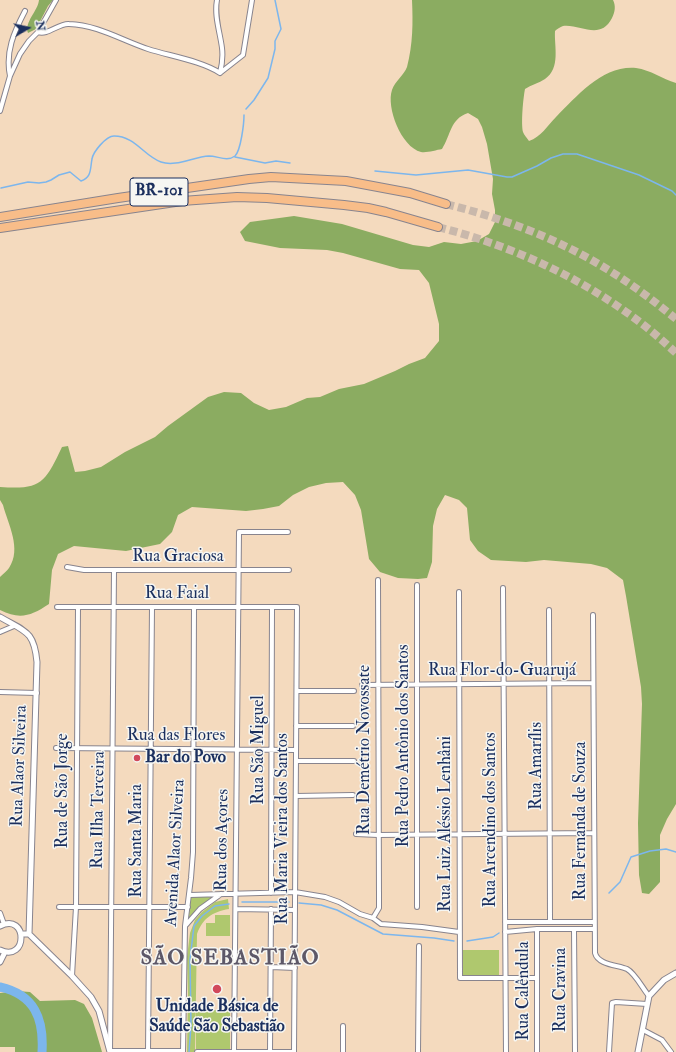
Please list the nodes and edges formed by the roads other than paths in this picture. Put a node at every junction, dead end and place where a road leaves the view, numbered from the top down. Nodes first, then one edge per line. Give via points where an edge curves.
1 (56, 0) edge
2 (217, 0) edge
3 (252, 0) edge
4 (25, 11) dead end
5 (38, 32) junction
6 (220, 73) junction
7 (10, 76) junction
8 (0, 111) edge
9 (446, 204) tunnel mouth
10 (0, 217) edge
11 (438, 227) tunnel mouth
12 (1, 228) edge
13 (288, 532) dead end
14 (67, 567) dead end
15 (114, 570) junction
16 (239, 570) junction
17 (289, 570) dead end
18 (378, 580) dead end
19 (416, 585) dead end
20 (503, 588) dead end
21 (458, 592) dead end
22 (57, 607) dead end
23 (78, 607) junction
24 (114, 607) junction
25 (152, 607) junction
26 (194, 607) junction
27 (239, 607) junction
28 (272, 607) junction
29 (297, 607) joint
30 (549, 610) dead end
31 (593, 615) dead end
32 (0, 617) edge
33 (14, 626) junction
34 (0, 632) edge
35 (593, 683) junction
36 (417, 684) junction
37 (459, 684) junction
38 (504, 684) junction
39 (549, 684) junction
40 (362, 685) dead end
41 (378, 685) junction
42 (296, 691) junction
43 (0, 692) edge
44 (354, 692) dead end
45 (37, 693) junction
46 (296, 726) junction
47 (354, 726) dead end
48 (56, 748) dead end
49 (76, 748) junction
50 (112, 749) junction
51 (150, 749) junction
52 (193, 749) junction
53 (237, 750) junction
54 (272, 750) junction
55 (296, 750) junction
56 (296, 761) junction
57 (354, 761) dead end
58 (354, 795) dead end
59 (296, 796) junction
60 (594, 833) junction
61 (356, 834) dead end
62 (504, 834) junction
63 (550, 834) junction
64 (378, 835) junction
65 (417, 835) junction
66 (459, 835) junction
67 (295, 892) junction
68 (236, 893) junction
69 (271, 893) junction
70 (222, 894) junction
71 (190, 895) junction
72 (59, 907) dead end
73 (76, 907) junction
74 (111, 907) junction
75 (149, 907) junction
76 (188, 907) junction
77 (417, 907) dead end
78 (236, 909) junction
79 (271, 909) junction
80 (295, 910) junction
81 (0, 913) edge
82 (373, 918) junction
83 (505, 922) junction
84 (550, 922) junction
85 (594, 922) junction
86 (2, 925) edge
87 (186, 926) junction
88 (537, 929) junction
89 (574, 929) junction
90 (594, 929) junction
91 (460, 932) junction
92 (505, 932) junction
93 (21, 934) junction
94 (29, 934) junction
95 (419, 946) dead end
96 (2, 951) edge
97 (0, 962) edge
98 (271, 968) junction
99 (295, 968) junction
100 (676, 973) edge
101 (72, 976) junction
102 (505, 978) junction
103 (537, 978) junction
104 (649, 996) junction
105 (647, 1004) junction
106 (343, 1026) dead end
107 (643, 1030) junction
108 (110, 1052) edge
109 (148, 1052) edge
110 (183, 1052) edge
111 (197, 1052) edge
112 (234, 1052) edge
113 (270, 1052) edge
114 (294, 1052) edge
115 (343, 1052) edge
116 (418, 1052) edge
117 (506, 1052) edge
118 (537, 1052) edge
119 (575, 1052) edge
120 (609, 1052) edge
121 (638, 1052) edge
122 (671, 1052) edge

1 - 5 street
2 - 6 street via 215,10 222,49
3 - 6 street via 243,55
4 - 7 street via 10,46
5 - 6 street via 43,33 63,24 98,28 147,49 208,66
5 - 7 street via 20,54
7 - 8 street
9 - 10 highway, BR-101 via 410,193 346,181 271,177
11 - 12 highway, BR-101 via 386,212 357,207 237,197 176,202
13 - 16 street, Rua dos Açores via 239,532
14 - 15 street, Rua Graciosa via 78,570
15 - 16 street, Rua Graciosa
15 - 24 street, Rua Ilha Terceira
16 - 17 street, Rua Graciosa
16 - 27 street, Rua dos Açores
18 - 41 street, Rua Demétrio Novossate
19 - 36 street, Rua Pedro Antônio dos Santos
20 - 38 street, Rua Arcendino dos Santos
21 - 37 street, Rua Luiz Aléssio Lenhâni
22 - 23 street, Rua Faial
23 - 24 street, Rua Faial
23 - 49 street, Rua de São Jorge
24 - 25 street, Rua Faial
24 - 50 street, Rua Ilha Terceira
25 - 26 street, Rua Faial
25 - 51 street, Rua Santa Maria
26 - 27 street, Rua Faial
26 - 52 street, Avenida Alaor Silveira
27 - 28 street, Rua Faial
27 - 53 street, Rua dos Açores
28 - 29 street, Rua Faial
28 - 54 street, Rua São Miguel
29 - 42 street, Rua Maria Vieira dos Santos
30 - 39 street, Rua Amarílis
31 - 35 street, Rua Fernanda de Souza
32 - 33 street, Rua Alaor Silveira
33 - 34 street
33 - 45 street, Rua Alaor Silveira via 30,635 35,645
35 - 39 street, Rua Flor-do-Guarujá
35 - 60 street, Rua Fernanda de Souza
36 - 37 street, Rua Flor-do-Guarujá
36 - 41 street, Rua Flor-do-Guarujá
36 - 65 street, Rua Pedro Antônio dos Santos
37 - 38 street, Rua Flor-do-Guarujá
37 - 66 street, Rua Luiz Aléssio Lenhâni
38 - 39 street, Rua Flor-do-Guarujá
38 - 62 street, Rua Arcendino dos Santos
39 - 63 street, Rua Amarílis
40 - 41 street, Rua Flor-do-Guarujá
41 - 64 street, Rua Demétrio Novossate
42 - 44 street
42 - 46 street, Rua Maria Vieira dos Santos
43 - 45 street
45 - 94 street, Rua Alaor Silveira
46 - 47 street
46 - 55 street, Rua Maria Vieira dos Santos
48 - 49 street, Rua das Flores
49 - 50 street, Rua das Flores
49 - 73 street, Rua de São Jorge
50 - 51 street, Rua das Flores
50 - 74 street, Rua Ilha Terceira
51 - 52 street, Rua das Flores
51 - 75 street, Rua Santa Maria
52 - 53 street, Rua das Flores
52 - 71 street, Avenida Alaor Silveira via 193,852
53 - 54 street, Rua das Flores
53 - 68 street, Rua dos Açores
54 - 55 street, Rua das Flores
54 - 69 street, Rua São Miguel
55 - 56 street, Rua Maria Vieira dos Santos
56 - 57 street
56 - 59 street, Rua Maria Vieira dos Santos
58 - 59 street
59 - 67 street, Rua Maria Vieira dos Santos
60 - 63 street
60 - 85 street, Rua Fernanda de Souza
61 - 64 street
62 - 63 street
62 - 66 street
62 - 83 street, Rua Arcendino dos Santos
63 - 84 street, Rua Amarílis
64 - 65 street
64 - 82 street, Rua Demétrio Novossate via 380,900
65 - 66 street
65 - 77 street, Rua Pedro Antônio dos Santos
66 - 91 street, Rua Luiz Aléssio Lenhâni
67 - 69 street
67 - 80 street, Rua Maria Vieira dos Santos
67 - 82 street via 325,897
68 - 69 street
68 - 70 street
68 - 78 street, Rua dos Açores
70 - 71 street
70 - 87 street via 200,910
71 - 76 street, Avenida Alaor Silveira
72 - 73 street
73 - 74 street
73 - 101 street, Rua de São Jorge
74 - 75 street
74 - 108 street, Rua Ilha Terceira
75 - 76 street
75 - 109 street, Rua Santa Maria
76 - 87 street, Avenida Alaor Silveira
78 - 79 street
78 - 112 street, Rua dos Açores
79 - 80 street
79 - 98 street
80 - 99 street, Rua Maria Vieira dos Santos
81 - 86 street
82 - 91 street via 381,924 422,926
83 - 84 street
83 - 92 street, Rua Arcendino dos Santos
84 - 85 street
85 - 90 street, Rua Fernanda de Souza
86 - 93 street via 15,926
87 - 110 street, Avenida Alaor Silveira
88 - 89 street
88 - 92 street
88 - 103 street, Rua Calêndula
89 - 90 street
89 - 119 street, Rua Cravina
90 - 104 street, Rua Fernanda de Souza via 596,956 603,962 630,971
91 - 102 street, Rua Luiz Aléssio Lenhâni via 460,978
92 - 102 street, Rua Arcendino dos Santos
93 - 94 street
93 - 96 street via 22,940 18,948 10,952
94 - 101 street
95 - 116 street
96 - 97 street
98 - 99 street
98 - 113 street
99 - 114 street, Rua Maria Vieira dos Santos
100 - 104 street via 664,980
101 - 108 street via 96,1004
102 - 103 street, Rua Luiz Aléssio Lenhâni
102 - 117 street, Rua Arcendino dos Santos
103 - 118 street, Rua Calêndula
104 - 105 street
105 - 107 street
105 - 120 street via 612,1003
106 - 115 street
107 - 121 street
107 - 122 street via 662,1040
108 - 109 street
109 - 110 street
111 - 112 street
112 - 113 street
113 - 114 street

